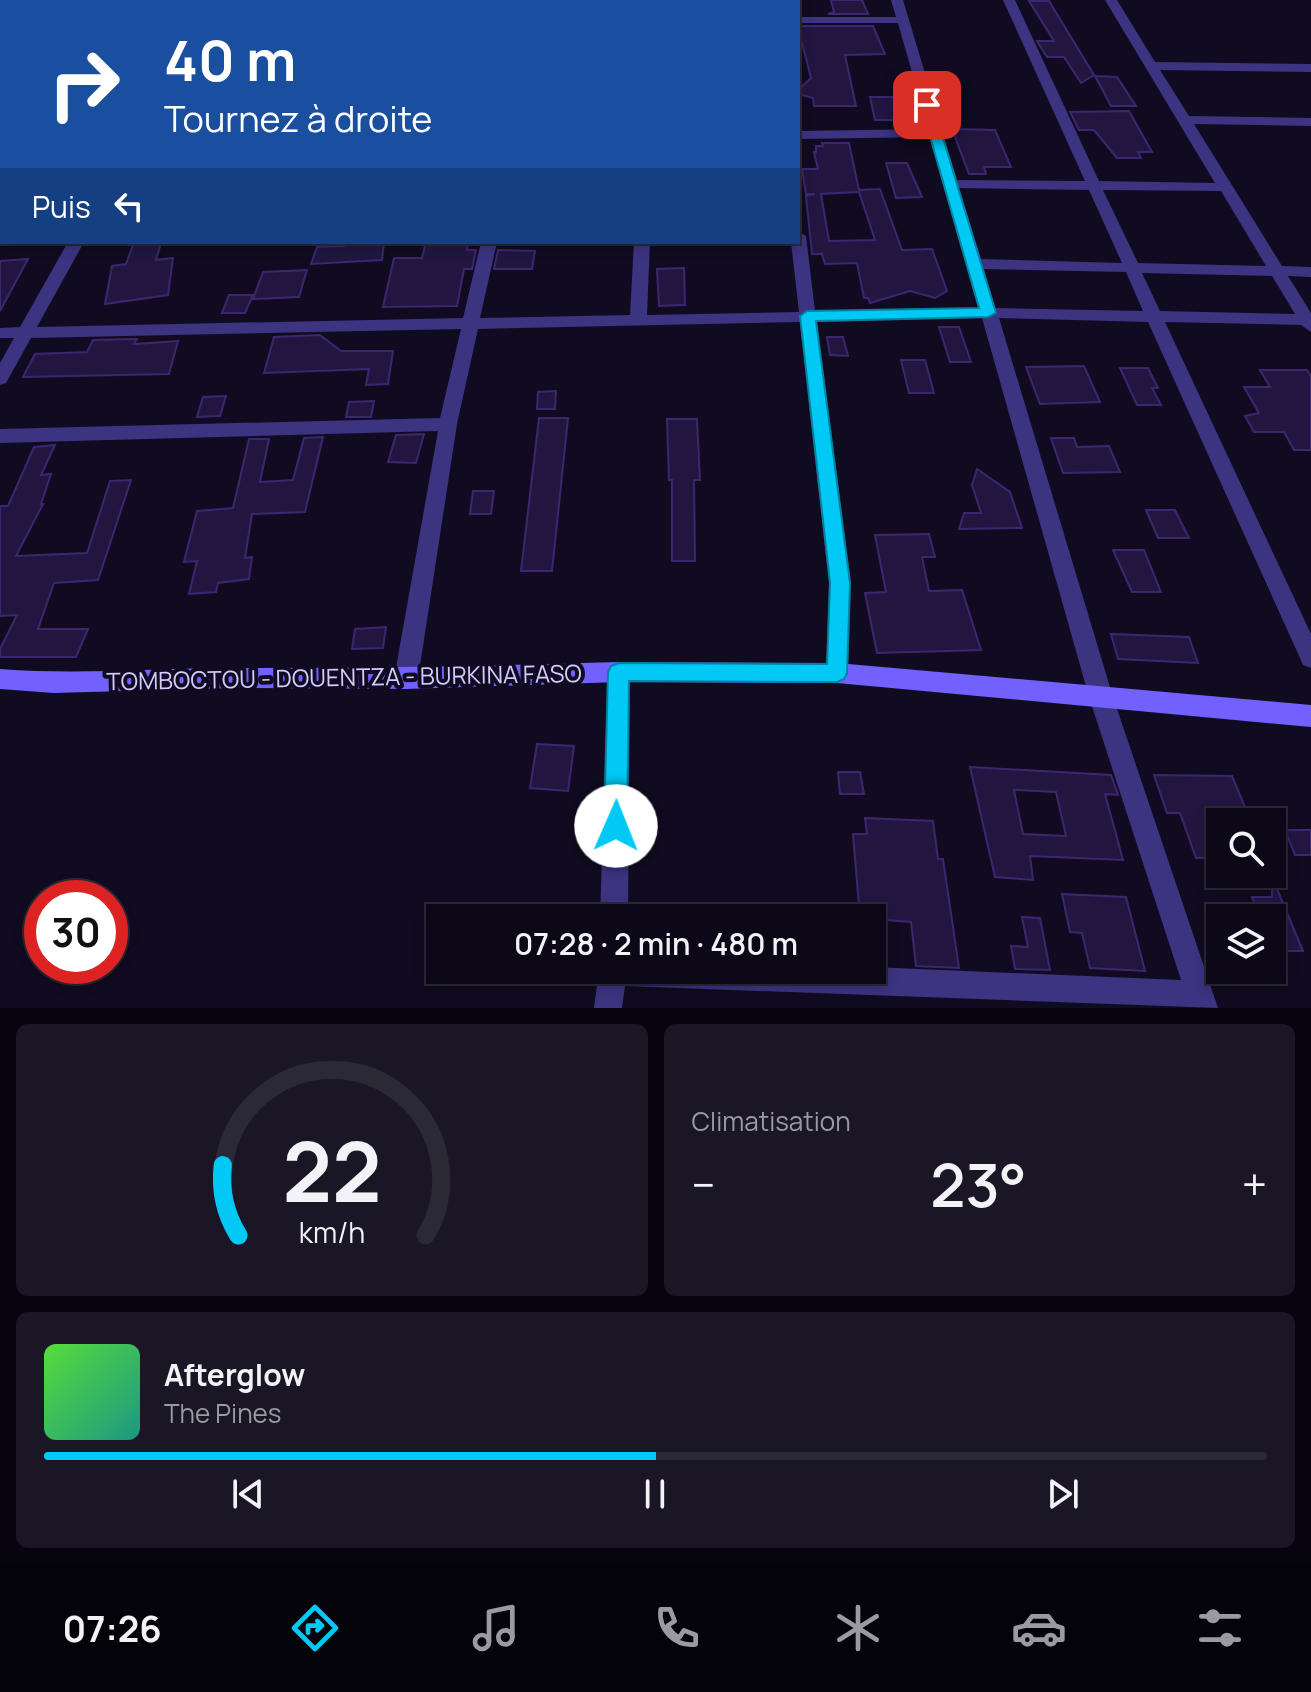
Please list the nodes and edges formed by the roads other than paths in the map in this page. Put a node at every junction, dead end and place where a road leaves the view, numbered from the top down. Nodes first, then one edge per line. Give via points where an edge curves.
1 (1009, 0) edge
2 (1111, 0) edge
3 (899, 10) edge
4 (800, 20) edge
5 (1151, 66) junction
6 (1311, 68) edge
7 (1184, 120) junction
8 (1311, 122) edge
9 (935, 133) junction
10 (800, 135) edge
11 (950, 184) junction
12 (1094, 186) junction
13 (1225, 187) junction
14 (75, 244) edge
15 (489, 244) edge
16 (642, 244) edge
17 (799, 244) edge
18 (974, 264) junction
19 (1132, 268) junction
20 (1277, 271) junction
21 (1311, 272) edge
22 (988, 313) junction
23 (807, 316) junction
24 (1154, 317) junction
25 (638, 320) junction
26 (471, 323) junction
27 (1309, 324) edge
28 (26, 332) junction
29 (0, 333) edge
30 (0, 379) edge
31 (448, 424) junction
32 (0, 436) edge
33 (1311, 658) edge
34 (619, 672) junction
35 (837, 673) junction
36 (0, 679) edge
37 (406, 679) junction
38 (1101, 697) junction
39 (1311, 716) edge
40 (614, 904) edge
41 (611, 984) edge
42 (879, 984) edge
43 (1202, 1001) edge
44 (608, 1008) edge

1 - 12 street
2 - 5 street
3 - 4 street
3 - 9 street
5 - 6 street
5 - 7 street
7 - 8 street
7 - 13 street
9 - 10 street
9 - 11 street
11 - 12 street
11 - 18 street
12 - 13 street
12 - 19 street
13 - 20 street
14 - 28 street
15 - 26 street
16 - 25 street
17 - 23 street
18 - 19 street
18 - 22 street
19 - 20 street
19 - 24 street
20 - 21 street
20 - 27 street
22 - 23 street
22 - 24 street
22 - 38 street
23 - 25 street
23 - 35 street via 840,583
24 - 27 street
24 - 33 street
25 - 26 street
26 - 28 street
26 - 31 street
28 - 29 street
28 - 30 street
31 - 32 street
31 - 37 street
34 - 35 main road, TOMBOCTOU - DOUENTZA - BURKINA FASO
34 - 37 main road, TOMBOCTOU - DOUENTZA - BURKINA FASO
34 - 40 street
35 - 38 main road, TOMBOCTOU - DOUENTZA - BURKINA FASO
36 - 37 main road, TOMBOCTOU - DOUENTZA - BURKINA FASO
38 - 39 main road, TOMBOCTOU - DOUENTZA - BURKINA FASO
38 - 43 street
41 - 44 street
42 - 43 street

